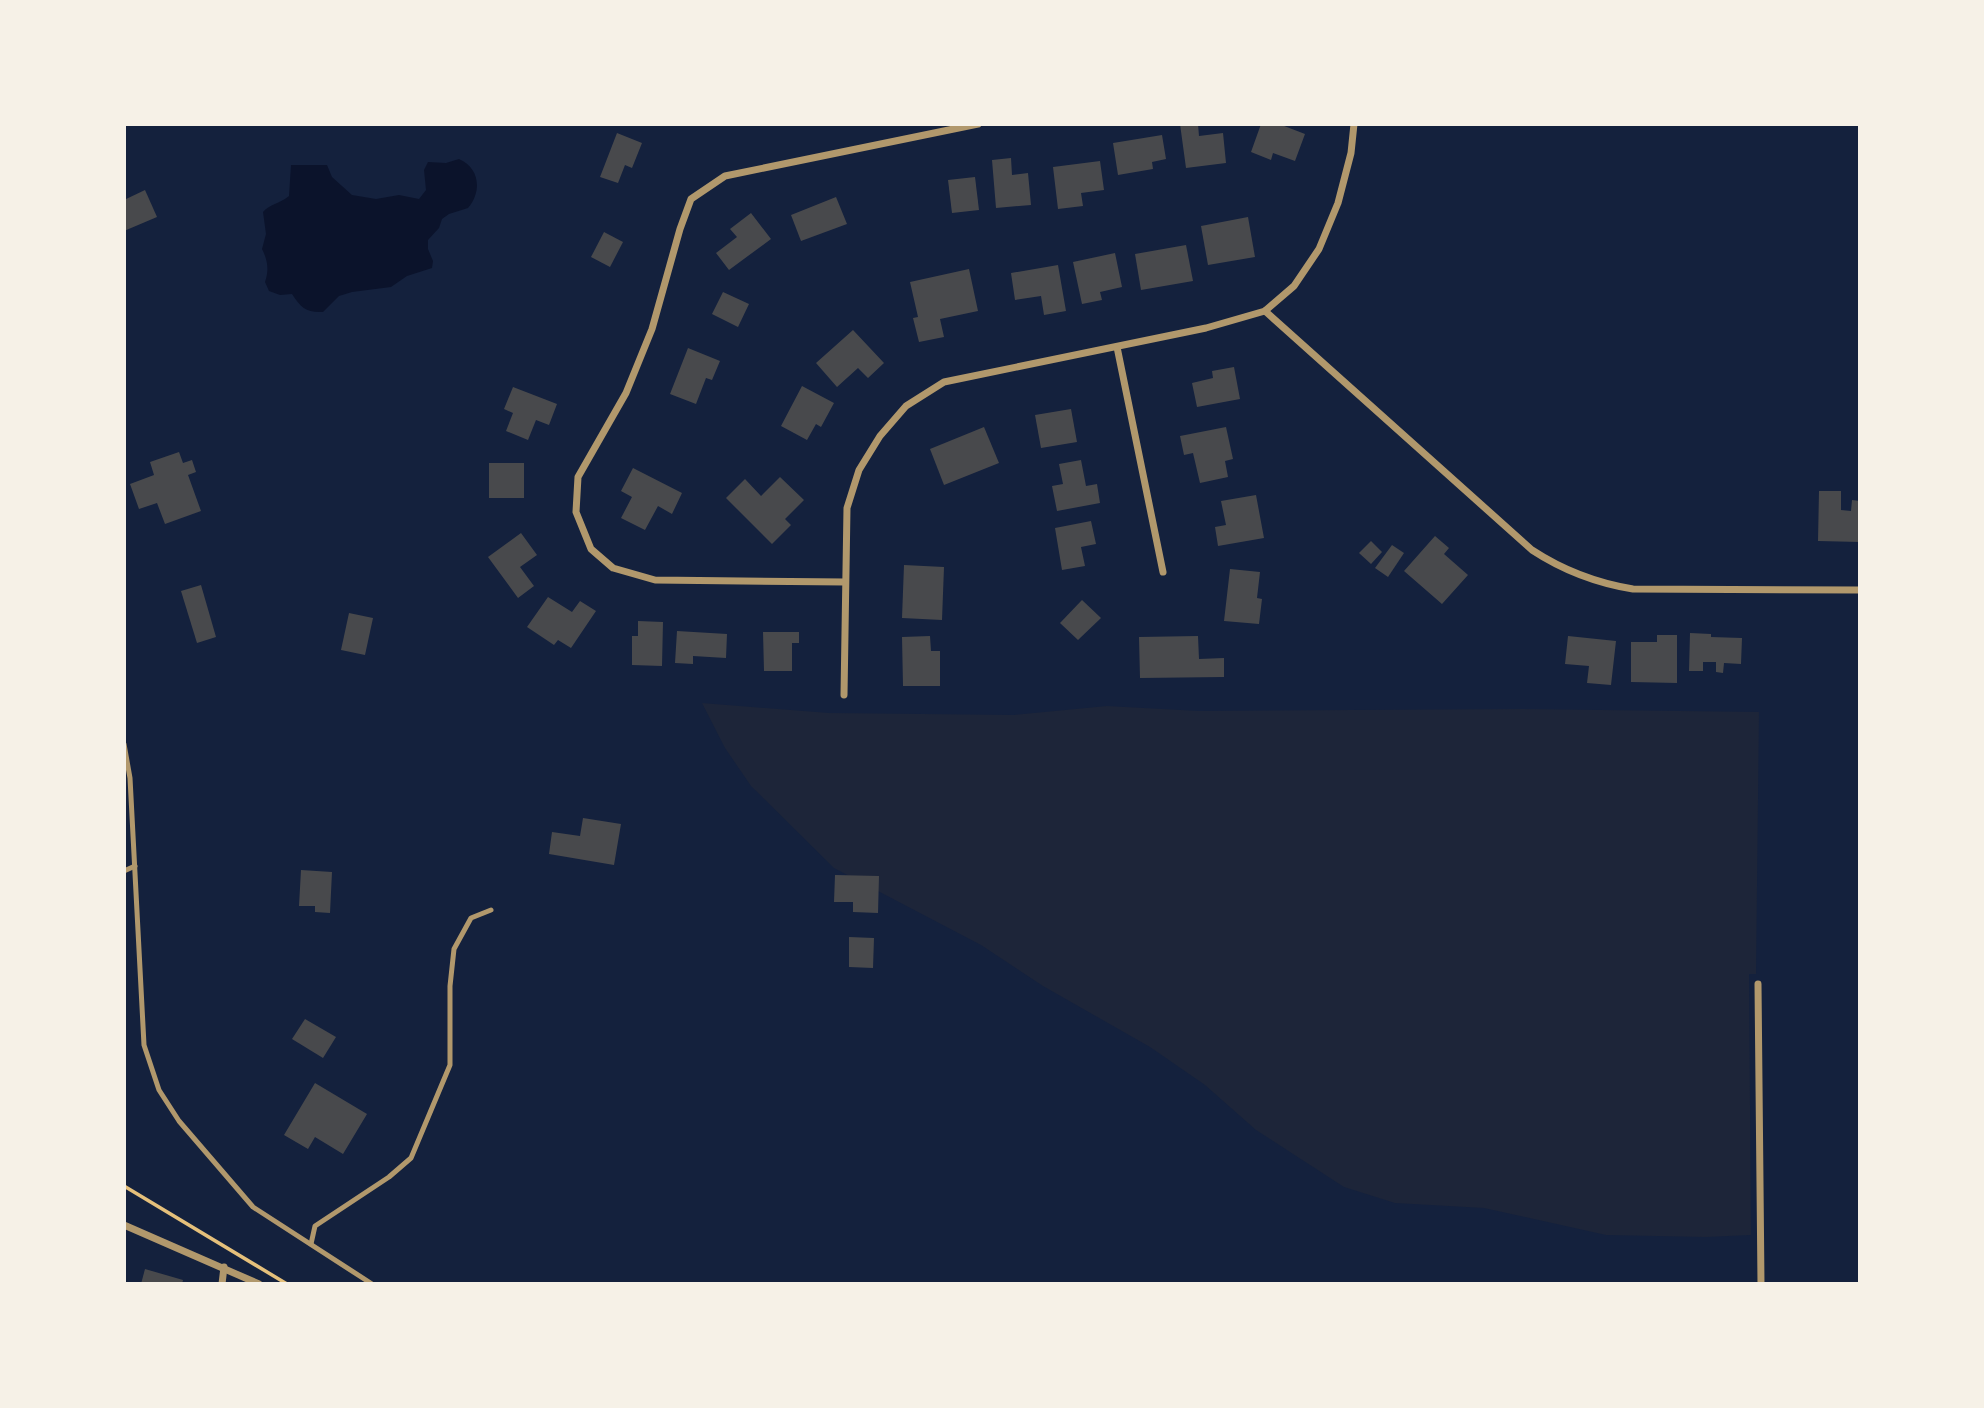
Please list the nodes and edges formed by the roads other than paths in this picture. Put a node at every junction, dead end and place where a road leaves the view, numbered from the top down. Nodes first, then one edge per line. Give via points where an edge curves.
1 (978, 124) edge
2 (1354, 124) edge
3 (1265, 311) junction
4 (1117, 347) junction
5 (1163, 572) dead end
6 (845, 582) junction
7 (1860, 590) edge
8 (844, 695) dead end
9 (124, 744) edge
10 (135, 866) junction
11 (124, 871) edge
12 (491, 910) dead end
13 (1758, 984) dead end
14 (124, 1225) edge
15 (311, 1244) junction
16 (224, 1267) junction
17 (222, 1284) edge
18 (259, 1284) edge
19 (372, 1284) edge
20 (1761, 1284) edge

1 - 6 street via 725,176 691,198 647,342 626,393 578,477 576,512 590,549 613,568 656,580
2 - 3 street via 1338,202 1319,249 1294,285
3 - 4 street
3 - 7 street via 1532,550 1559,568 1633,589
4 - 5 street
4 - 6 street via 944,382 906,406 859,470 847,508
6 - 8 street
9 - 10 lane
10 - 11 lane
10 - 15 lane via 144,1045 159,1090 178,1121 253,1206
12 - 15 lane via 471,918 454,949 450,1065 411,1158 315,1226
13 - 20 street
14 - 16 street
15 - 19 lane
16 - 17 street
16 - 18 street

